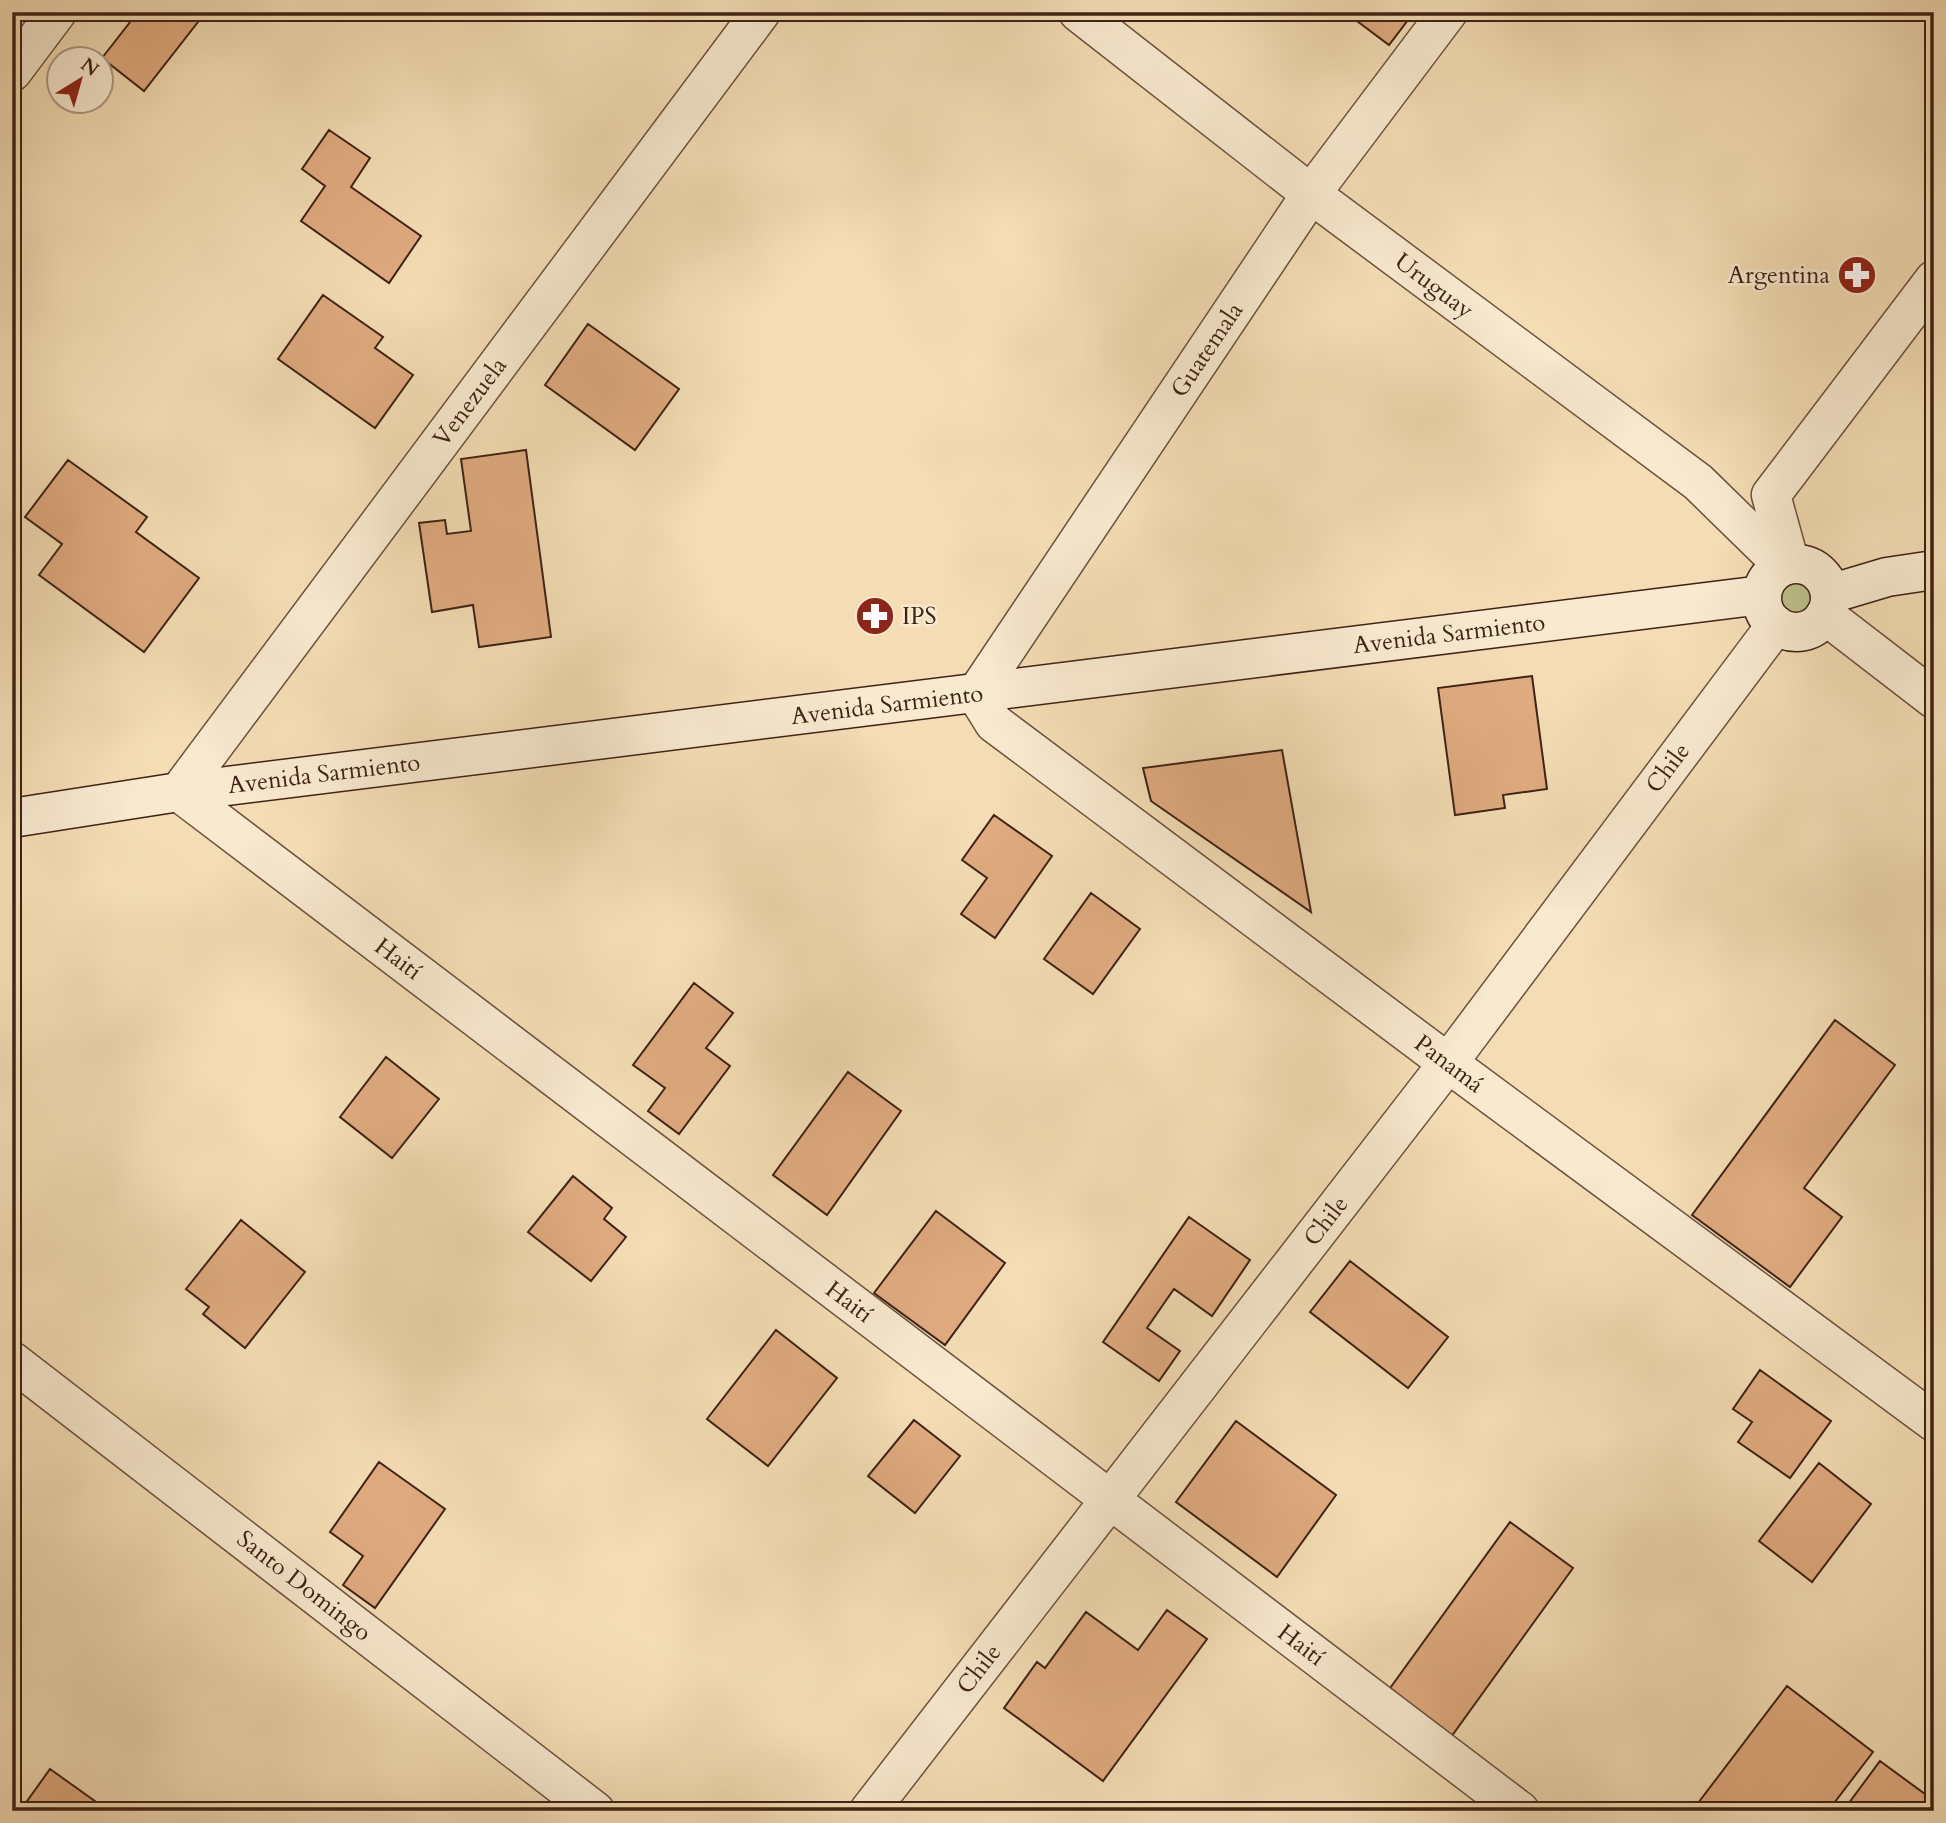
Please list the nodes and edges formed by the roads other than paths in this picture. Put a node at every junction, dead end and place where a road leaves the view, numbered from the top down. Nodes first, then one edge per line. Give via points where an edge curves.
1 (57, 12) edge
2 (761, 12) edge
3 (1078, 12) edge
4 (1448, 12) edge
5 (12, 72) edge
6 (1311, 194) junction
7 (1934, 280) edge
8 (1934, 570) edge
9 (1778, 588) junction
10 (1827, 604) junction
11 (976, 694) junction
12 (1934, 699) edge
13 (179, 792) junction
14 (12, 818) edge
15 (1448, 1063) junction
16 (12, 1361) edge
17 (1934, 1422) edge
18 (1110, 1501) junction
19 (595, 1811) edge
20 (869, 1811) edge
21 (1520, 1811) edge

1 - 5 street
2 - 13 street, Venezuela
3 - 6 street, Uruguay
4 - 6 street, Guatemala
6 - 9 street, Uruguay via 1698,482
6 - 11 street, Guatemala
7 - 9 street via 1770,495
8 - 10 street via 1886,577
9 - 10 street via 1812,568 1826,583
9 - 10 street via 1784,629 1812,628
9 - 11 street, Avenida Sarmiento
9 - 15 street, Chile
10 - 12 street
11 - 13 street, Avenida Sarmiento
11 - 15 street, Panamá via 994,723
13 - 14 street, Avenida Sarmiento
13 - 18 street, Haití
15 - 17 street, Panamá
15 - 18 street, Chile
16 - 19 street, Santo Domingo
18 - 20 street, Chile
18 - 21 street, Haití

